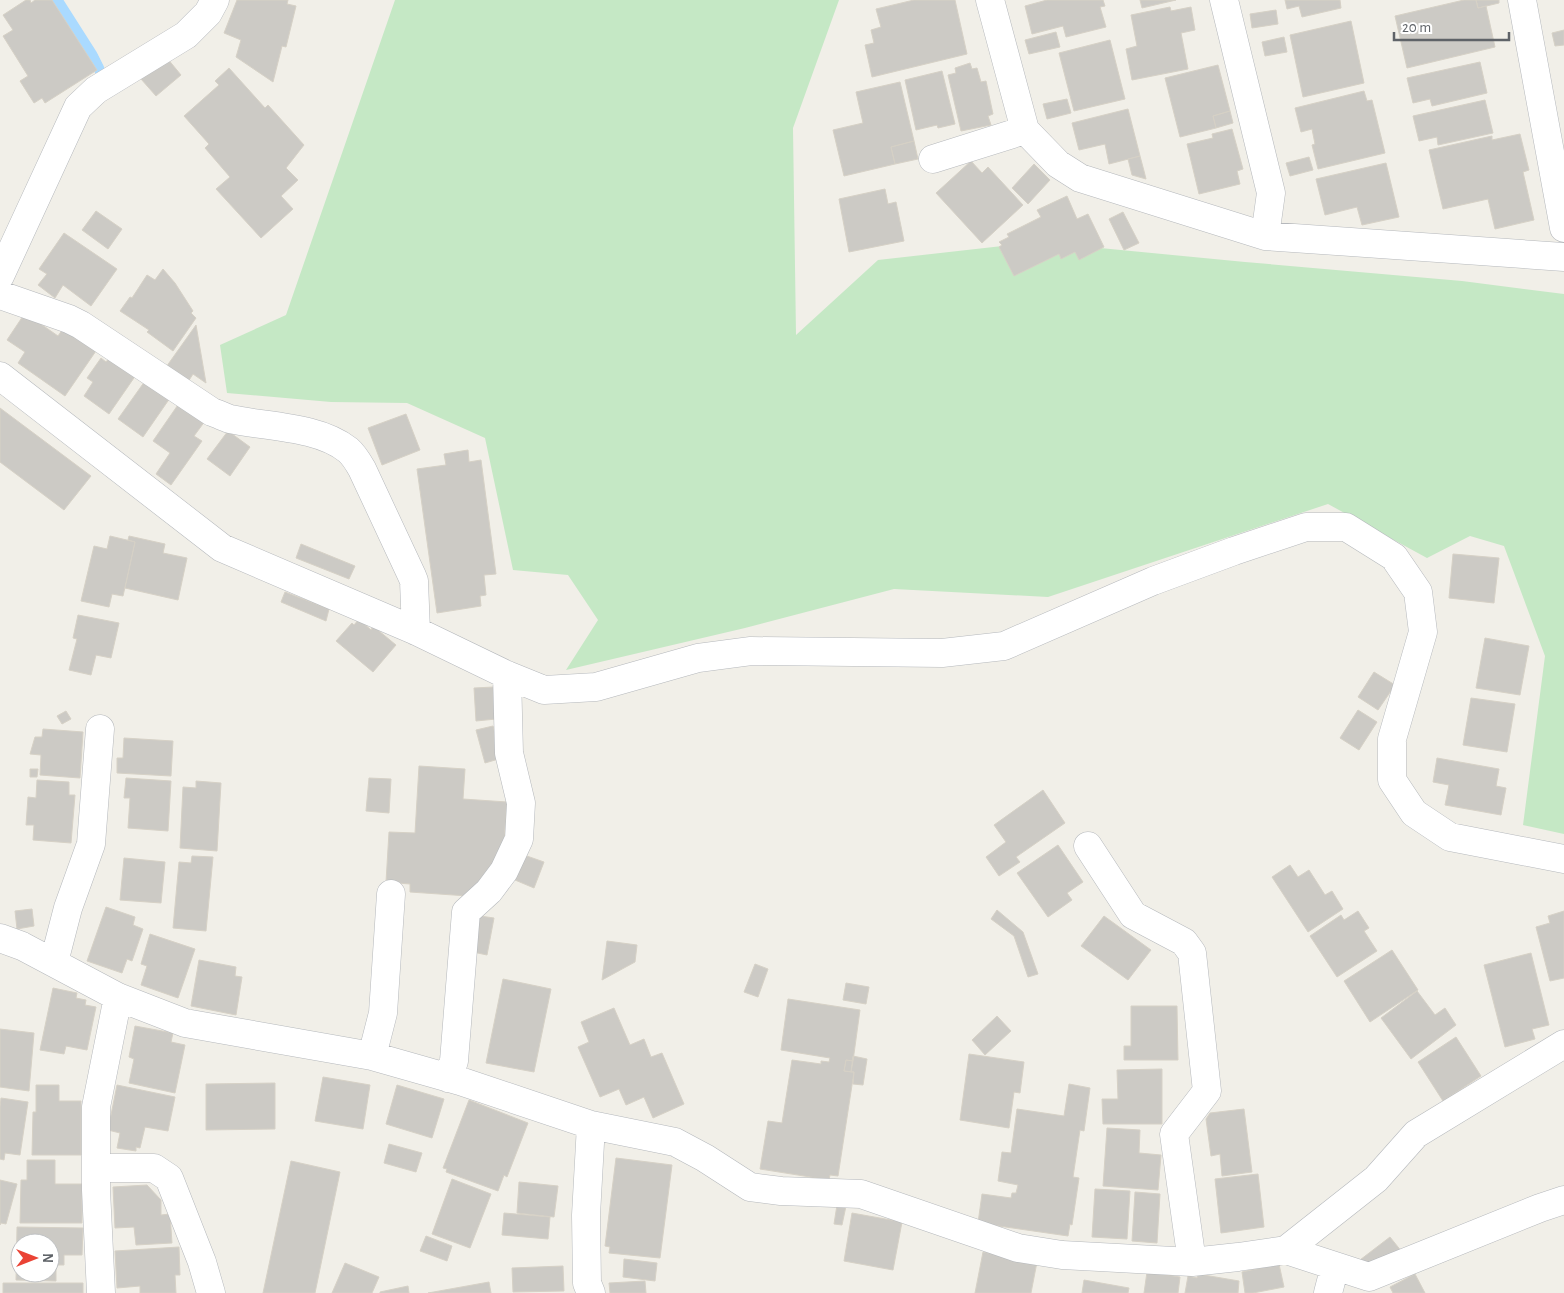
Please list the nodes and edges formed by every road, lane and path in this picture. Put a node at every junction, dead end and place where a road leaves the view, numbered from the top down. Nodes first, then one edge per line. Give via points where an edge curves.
1 (215, 0) edge
2 (990, 0) edge
3 (1224, 0) edge
4 (1522, 0) edge
5 (1025, 130) junction
6 (933, 159) dead end
7 (1564, 228) edge
8 (1265, 236) junction
9 (1564, 257) edge
10 (0, 276) edge
11 (0, 296) edge
12 (0, 376) edge
13 (416, 631) junction
14 (507, 675) junction
15 (100, 729) dead end
16 (1088, 846) dead end
17 (1564, 859) edge
18 (391, 894) dead end
19 (0, 938) edge
20 (54, 962) junction
21 (118, 997) junction
22 (1564, 1044) edge
23 (372, 1056) junction
24 (448, 1078) junction
25 (591, 1125) junction
26 (96, 1168) junction
27 (1564, 1200) edge
28 (1286, 1250) junction
29 (1192, 1262) junction
30 (1335, 1266) junction
31 (101, 1293) edge
32 (211, 1293) edge
33 (591, 1293) edge
34 (1328, 1293) edge

1 - 10 street via 208,13 186,35 96,90 78,107
2 - 5 street
3 - 8 street via 1271,193
4 - 7 street
5 - 6 street
5 - 8 street via 1058,164 1080,178
8 - 9 street
11 - 13 street via 81,325 212,412 309,433 348,450 362,469 414,582
12 - 13 street via 222,548
13 - 14 street
14 - 17 street via 544,690 596,687 698,658 751,651 942,653 1004,646 1234,551 1306,527 1346,527 1394,557 1418,592 1424,632 1392,739 1392,780 1414,813 1450,837
14 - 24 street via 509,753 521,803 519,839 504,871 489,891 466,912 454,1061
15 - 20 street via 91,844 68,908
16 - 29 street via 1133,915 1184,942 1192,953 1208,1091 1174,1134
18 - 23 street via 383,1013
19 - 20 street
20 - 21 street
21 - 23 street via 186,1023
21 - 26 street via 96,1107
22 - 28 street via 1416,1134 1376,1179
23 - 24 street
24 - 25 street
25 - 29 street via 675,1142 750,1187 862,1194 1018,1248 1062,1255
25 - 33 street via 586,1215 587,1283
26 - 31 street
26 - 32 street via 154,1168 169,1178
27 - 30 street via 1369,1278
28 - 29 street
28 - 30 street
30 - 34 street

